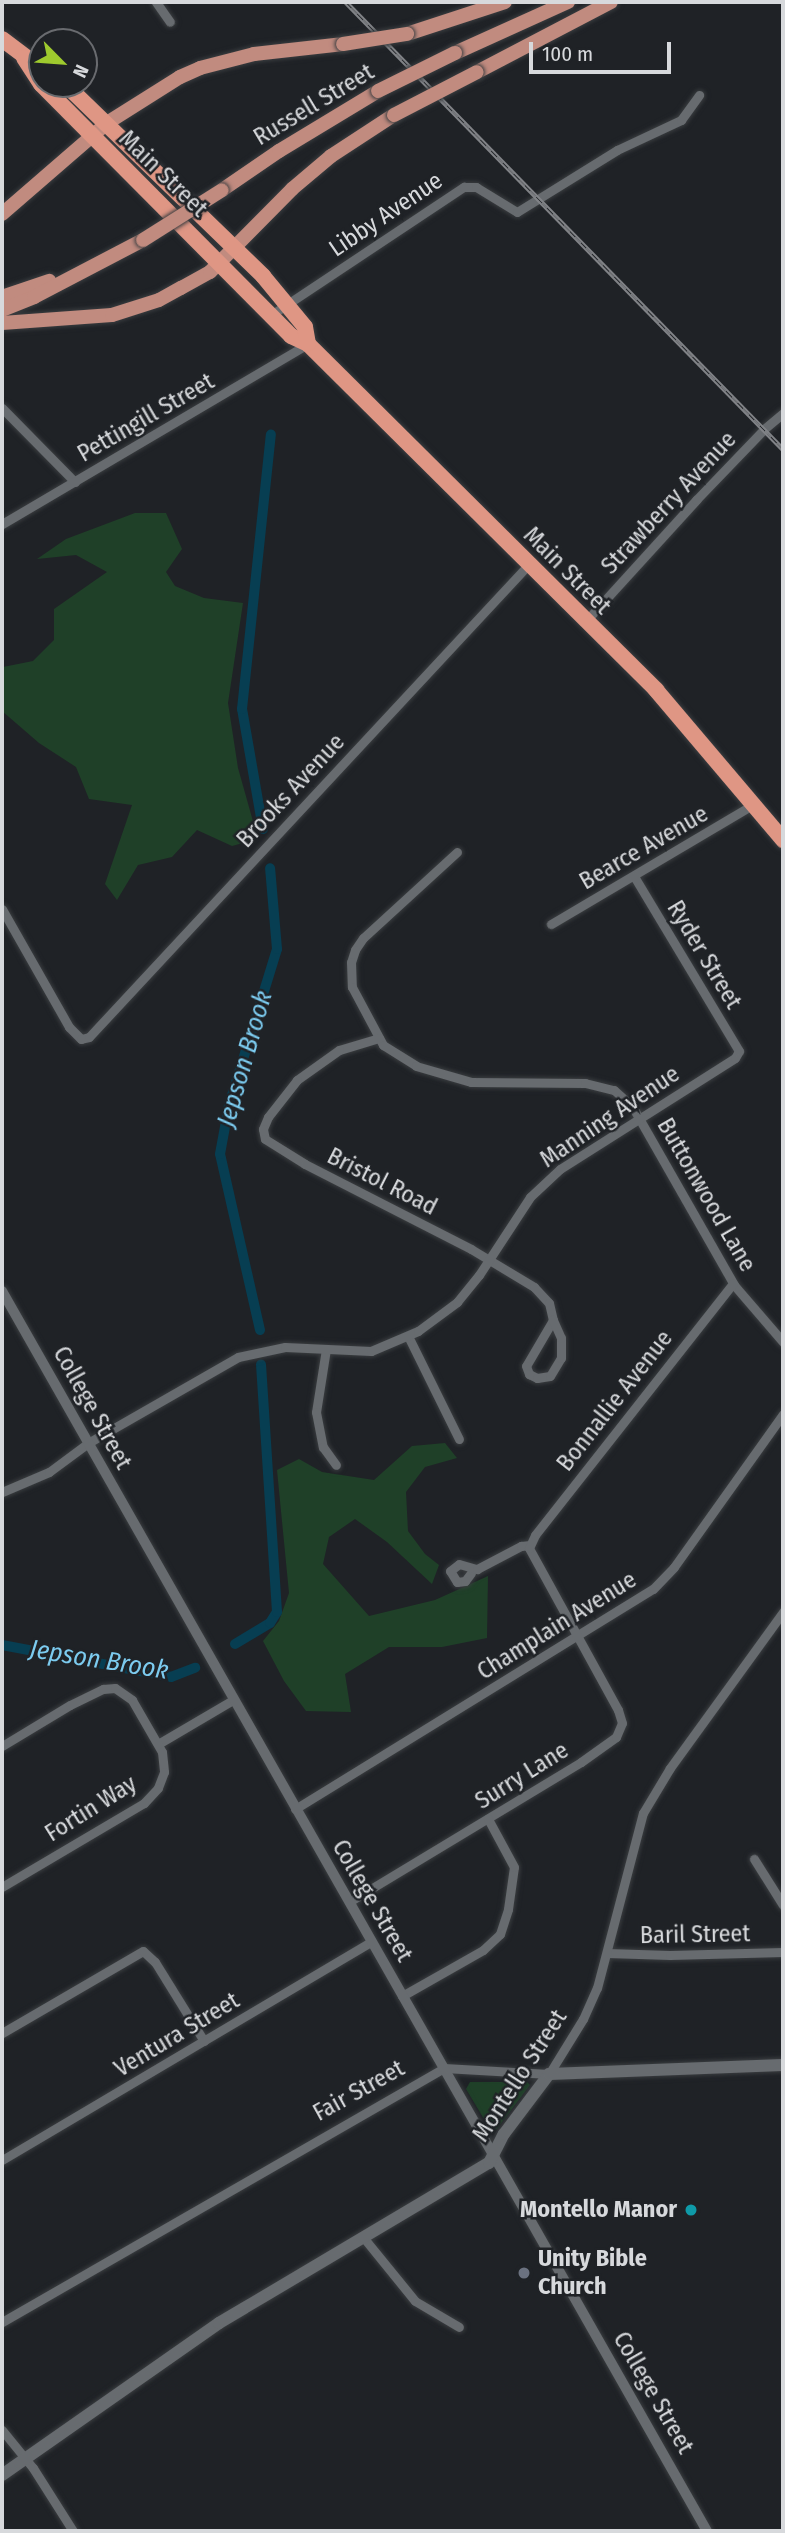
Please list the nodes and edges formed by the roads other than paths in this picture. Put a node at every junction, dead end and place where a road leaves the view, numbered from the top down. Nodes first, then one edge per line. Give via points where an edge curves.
1 (156, 2) edge
2 (505, 2) edge
3 (568, 2) edge
4 (611, 2) edge
5 (170, 22) dead end
6 (2, 39) edge
7 (24, 58) junction
8 (28, 60) edge
9 (699, 95) dead end
10 (80, 98) edge
11 (107, 123) junction
12 (91, 135) junction
13 (2, 214) edge
14 (236, 248) junction
15 (220, 262) junction
16 (93, 266) junction
17 (2, 297) edge
18 (288, 305) junction
19 (2, 310) edge
20 (271, 315) junction
21 (2, 323) edge
22 (308, 344) junction
23 (2, 408) edge
24 (783, 414) edge
25 (75, 482) junction
26 (2, 524) edge
27 (528, 565) junction
28 (586, 621) junction
29 (754, 804) junction
30 (783, 840) edge
31 (457, 852) dead end
32 (634, 876) junction
33 (2, 909) edge
34 (551, 924) dead end
35 (379, 1038) junction
36 (740, 1053) joint
37 (639, 1118) junction
38 (489, 1258) junction
39 (733, 1283) junction
40 (2, 1291) edge
41 (553, 1320) junction
42 (408, 1336) junction
43 (783, 1342) edge
44 (326, 1349) junction
45 (783, 1415) edge
46 (459, 1438) dead end
47 (88, 1443) junction
48 (336, 1465) dead end
49 (2, 1492) edge
50 (530, 1545) junction
51 (471, 1573) dead end
52 (783, 1612) edge
53 (577, 1637) junction
54 (233, 1700) junction
55 (158, 1744) junction
56 (2, 1746) edge
57 (295, 1809) junction
58 (488, 1819) junction
59 (754, 1859) dead end
60 (2, 1887) edge
61 (349, 1902) junction
62 (783, 1905) edge
63 (371, 1942) junction
64 (783, 1952) edge
65 (607, 1953) junction
66 (401, 1996) junction
67 (2, 2033) edge
68 (204, 2041) junction
69 (783, 2065) edge
70 (444, 2068) junction
71 (549, 2074) junction
72 (493, 2151) junction
73 (2, 2160) edge
74 (363, 2237) junction
75 (2, 2322) edge
76 (459, 2327) dead end
77 (2, 2430) edge
78 (25, 2459) junction
79 (2, 2475) edge
80 (73, 2531) edge
81 (707, 2531) edge

1 - 5 street
2 - 11 main road, bridge via 407,34 254,54 200,68
3 - 16 main road, Russell Street, bridge via 378,91 143,240
4 - 14 main road, bridge via 394,115 341,148 292,188
6 - 7 highway, Main Street
7 - 8 highway, Main Street
7 - 12 highway, Main Street via 41,84
9 - 18 street, Libby Avenue via 681,120 617,150 517,212 476,187 464,187
10 - 11 highway, Main Street
11 - 12 main road
11 - 14 highway, Main Street
12 - 13 main road
12 - 15 highway, Main Street
14 - 15 main road
14 - 18 highway, Main Street
15 - 20 highway, Main Street
15 - 21 main road via 181,288 130,310
16 - 17 main road, Russell Street
16 - 19 main road, Russell Street
18 - 20 street, Libby Avenue
18 - 22 highway, Main Street via 305,327
20 - 22 highway, Main Street via 291,336
22 - 25 street, Pettingill Street
22 - 27 highway, Main Street
23 - 25 street
24 - 28 street, Strawberry Avenue
25 - 26 street, Pettingill Street
27 - 28 highway, Main Street
27 - 33 street, Brooks Avenue via 89,1037 81,1039 69,1027
28 - 29 highway, Main Street via 656,690
29 - 30 highway, Main Street
29 - 32 street, Bearce Avenue
31 - 35 street via 355,950 352,987
32 - 34 street, Bearce Avenue
32 - 36 street, Ryder Street
35 - 37 street, Buttonwood Lane via 396,1055 454,1079 607,1086 626,1099
35 - 38 street, Bristol Road via 339,1050 297,1080 268,1117 263,1133 270,1144 305,1164
36 - 37 street, Manning Avenue
37 - 38 street, Manning Avenue via 537,1190
37 - 39 street, Buttonwood Lane
38 - 41 street, Bristol Road via 540,1292 549,1303
38 - 42 street, Manning Avenue via 449,1311
39 - 43 street, Buttonwood Lane
39 - 50 street, Bonnallie Avenue
40 - 47 street, College Street
41 - 41 street, Bristol Road via 526,1366 537,1378 550,1376 562,1358 561,1338
42 - 44 street, Manning Avenue via 370,1351
42 - 46 street
44 - 47 street, Manning Avenue via 285,1347 238,1357
44 - 48 street via 316,1412 323,1447
45 - 53 street, Champlain Avenue via 662,1581
47 - 49 street, Manning Avenue via 49,1472
47 - 54 street, College Street
50 - 51 street via 477,1569 459,1563 450,1570 457,1582 466,1581
50 - 53 street via 534,1562
52 - 65 street, Montello Street via 670,1768 643,1813
53 - 57 street, Champlain Avenue
53 - 58 street, Surry Lane via 618,1710 621,1729 608,1744
54 - 55 street
54 - 57 street, College Street
55 - 56 street via 132,1700 115,1688 103,1689
55 - 60 street, Fortin Way via 164,1772 149,1799
57 - 61 street, College Street
58 - 61 street, Surry Lane
58 - 66 street via 514,1867 500,1934 483,1950
59 - 62 street
61 - 63 street, College Street
63 - 66 street, College Street
63 - 68 street, Ventura Street
64 - 65 street, Baril Street
65 - 71 street, Montello Street via 583,2019
66 - 70 street, College Street
67 - 68 street via 143,1951 155,1962
68 - 73 street, Ventura Street
69 - 71 main road, Fair Street
70 - 71 street, Fair Street
70 - 72 street, College Street
70 - 75 street, Fair Street
71 - 72 main road, Montello Street
72 - 74 main road, Montello Street via 489,2163
72 - 81 street, College Street
74 - 76 street via 415,2301
74 - 78 main road, Montello Street via 219,2323
77 - 78 street
78 - 79 main road, Montello Street
78 - 80 street

